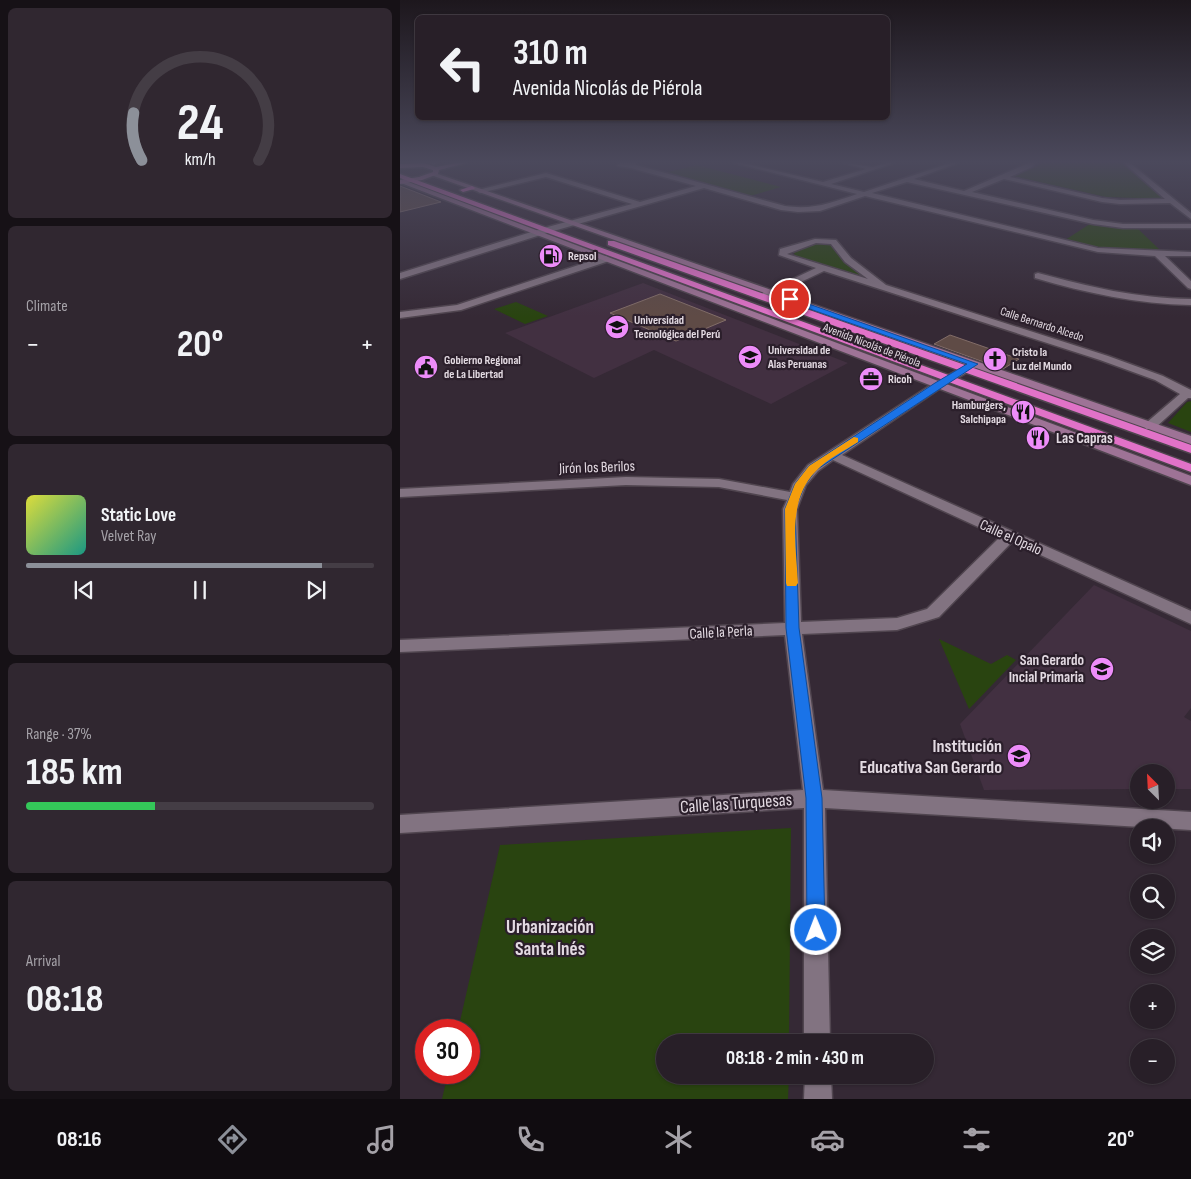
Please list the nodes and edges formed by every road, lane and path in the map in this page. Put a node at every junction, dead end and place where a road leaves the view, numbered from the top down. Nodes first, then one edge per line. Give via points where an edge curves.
1 (495, 214) edge
2 (540, 214) edge
3 (540, 214) edge
4 (602, 214) edge
5 (947, 214) edge
6 (1059, 214) edge
7 (567, 224) junction
8 (1191, 226) edge
9 (542, 232) junction
10 (1157, 254) junction
11 (1191, 254) edge
12 (606, 259) junction
13 (824, 268) junction
14 (644, 270) junction
15 (400, 276) edge
16 (1038, 276) dead end
17 (882, 286) junction
18 (1191, 286) edge
19 (767, 295) junction
20 (1191, 302) edge
21 (400, 315) edge
22 (832, 335) junction
23 (822, 340) junction
24 (969, 366) junction
25 (943, 381) junction
26 (1189, 394) edge
27 (1150, 426) junction
28 (1191, 440) edge
29 (1191, 449) edge
30 (832, 455) junction
31 (1191, 468) edge
32 (1191, 480) edge
33 (400, 493) edge
34 (795, 497) junction
35 (1009, 537) junction
36 (1191, 618) edge
37 (793, 628) junction
38 (400, 646) edge
39 (814, 798) junction
40 (1191, 821) edge
41 (400, 824) edge
42 (818, 1034) edge
43 (818, 1084) edge
44 (818, 1099) edge

1 - 9 street, Avenida Nicolás de Piérola
2 - 7 street, Avenida Nicolás de Piérola
3 - 7 highway, Avenida Nicolás de Piérola
4 - 7 street
5 - 10 street via 1098,250
6 - 8 street via 1123,226
7 - 9 street
7 - 19 street, Avenida Nicolás de Piérola
9 - 12 street, Avenida Nicolás de Piérola
9 - 14 highway, Avenida Nicolás de Piérola
9 - 15 street
10 - 11 street
10 - 18 street
12 - 14 street, Avenida Nicolás de Piérola
12 - 21 street via 458,308
13 - 17 street, Calle Bernardo Alcedo
13 - 17 street, Calle Bernardo Alcedo via 783,255 782,251 816,241 833,242 848,260
13 - 19 street
14 - 22 highway, Avenida Nicolás de Piérola
14 - 23 street, Avenida Nicolás de Piérola
16 - 20 street via 1133,300
17 - 26 street, Calle Bernardo Alcedo via 1104,358 1159,378
19 - 24 highway, Avenida Nicolás de Piérola
22 - 23 highway
22 - 25 highway, Avenida Nicolás de Piérola
23 - 25 street, Avenida Nicolás de Piérola
24 - 25 street
24 - 27 street, Avenida Nicolás de Piérola
24 - 29 highway, Avenida Nicolás de Piérola
25 - 30 street
25 - 31 highway, Avenida Nicolás de Piérola
25 - 32 street, Avenida Nicolás de Piérola
26 - 27 street
27 - 28 street, Avenida Nicolás de Piérola
30 - 34 street via 813,468 800,484
30 - 35 street, Calle el Opalo
33 - 34 street, Jirón los Berilos via 626,481 719,483
34 - 37 street via 790,509
35 - 36 street, Calle el Opalo
35 - 37 street, Calle la Perla via 932,613 897,624
37 - 38 street, Calle la Perla
37 - 39 street
39 - 40 street, Calle las Turquesas
39 - 41 street, Calle las Turquesas
39 - 42 street
43 - 44 street

